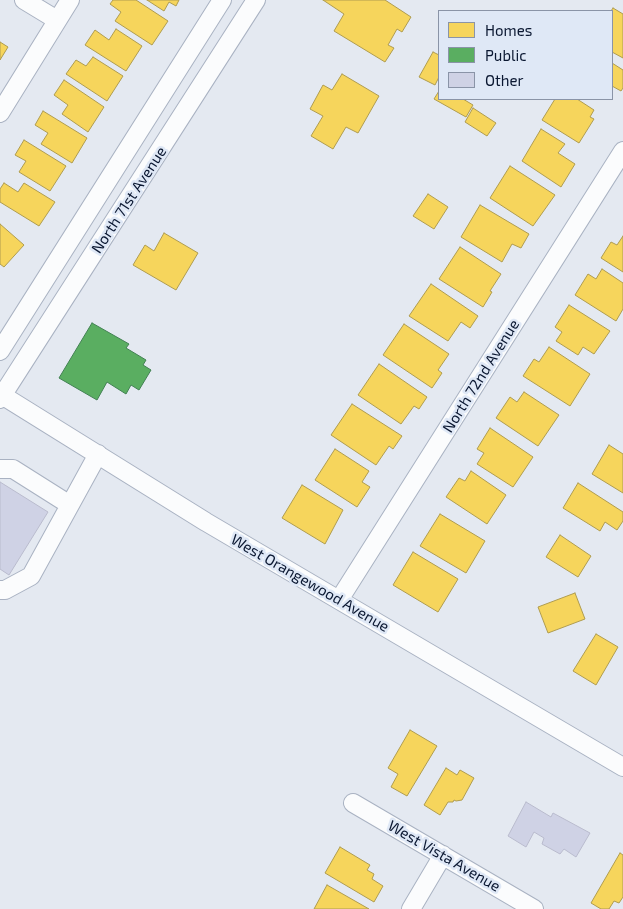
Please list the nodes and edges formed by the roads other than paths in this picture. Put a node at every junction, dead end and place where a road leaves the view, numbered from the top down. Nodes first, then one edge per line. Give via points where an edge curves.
1 (24, 0) edge
2 (70, 0) edge
3 (222, 0) edge
4 (256, 0) edge
5 (57, 20) junction
6 (0, 113) edge
7 (623, 152) edge
8 (0, 351) edge
9 (1, 396) edge
10 (98, 454) junction
11 (0, 469) edge
12 (70, 505) junction
13 (0, 590) edge
14 (339, 600) junction
15 (623, 767) edge
16 (354, 803) dead end
17 (443, 855) junction
18 (411, 909) edge
19 (534, 909) edge

1 - 5 street
2 - 5 street
3 - 8 street, North 71st Avenue
4 - 9 street, North 71st Avenue
5 - 6 street
7 - 14 street, North 72nd Avenue
9 - 10 street, West Orangewood Avenue
10 - 12 street
10 - 14 street, West Orangewood Avenue
11 - 12 street via 13,470
12 - 13 street via 31,576
14 - 15 street, West Orangewood Avenue
16 - 17 street, West Vista Avenue
17 - 18 street
17 - 19 street, West Vista Avenue

